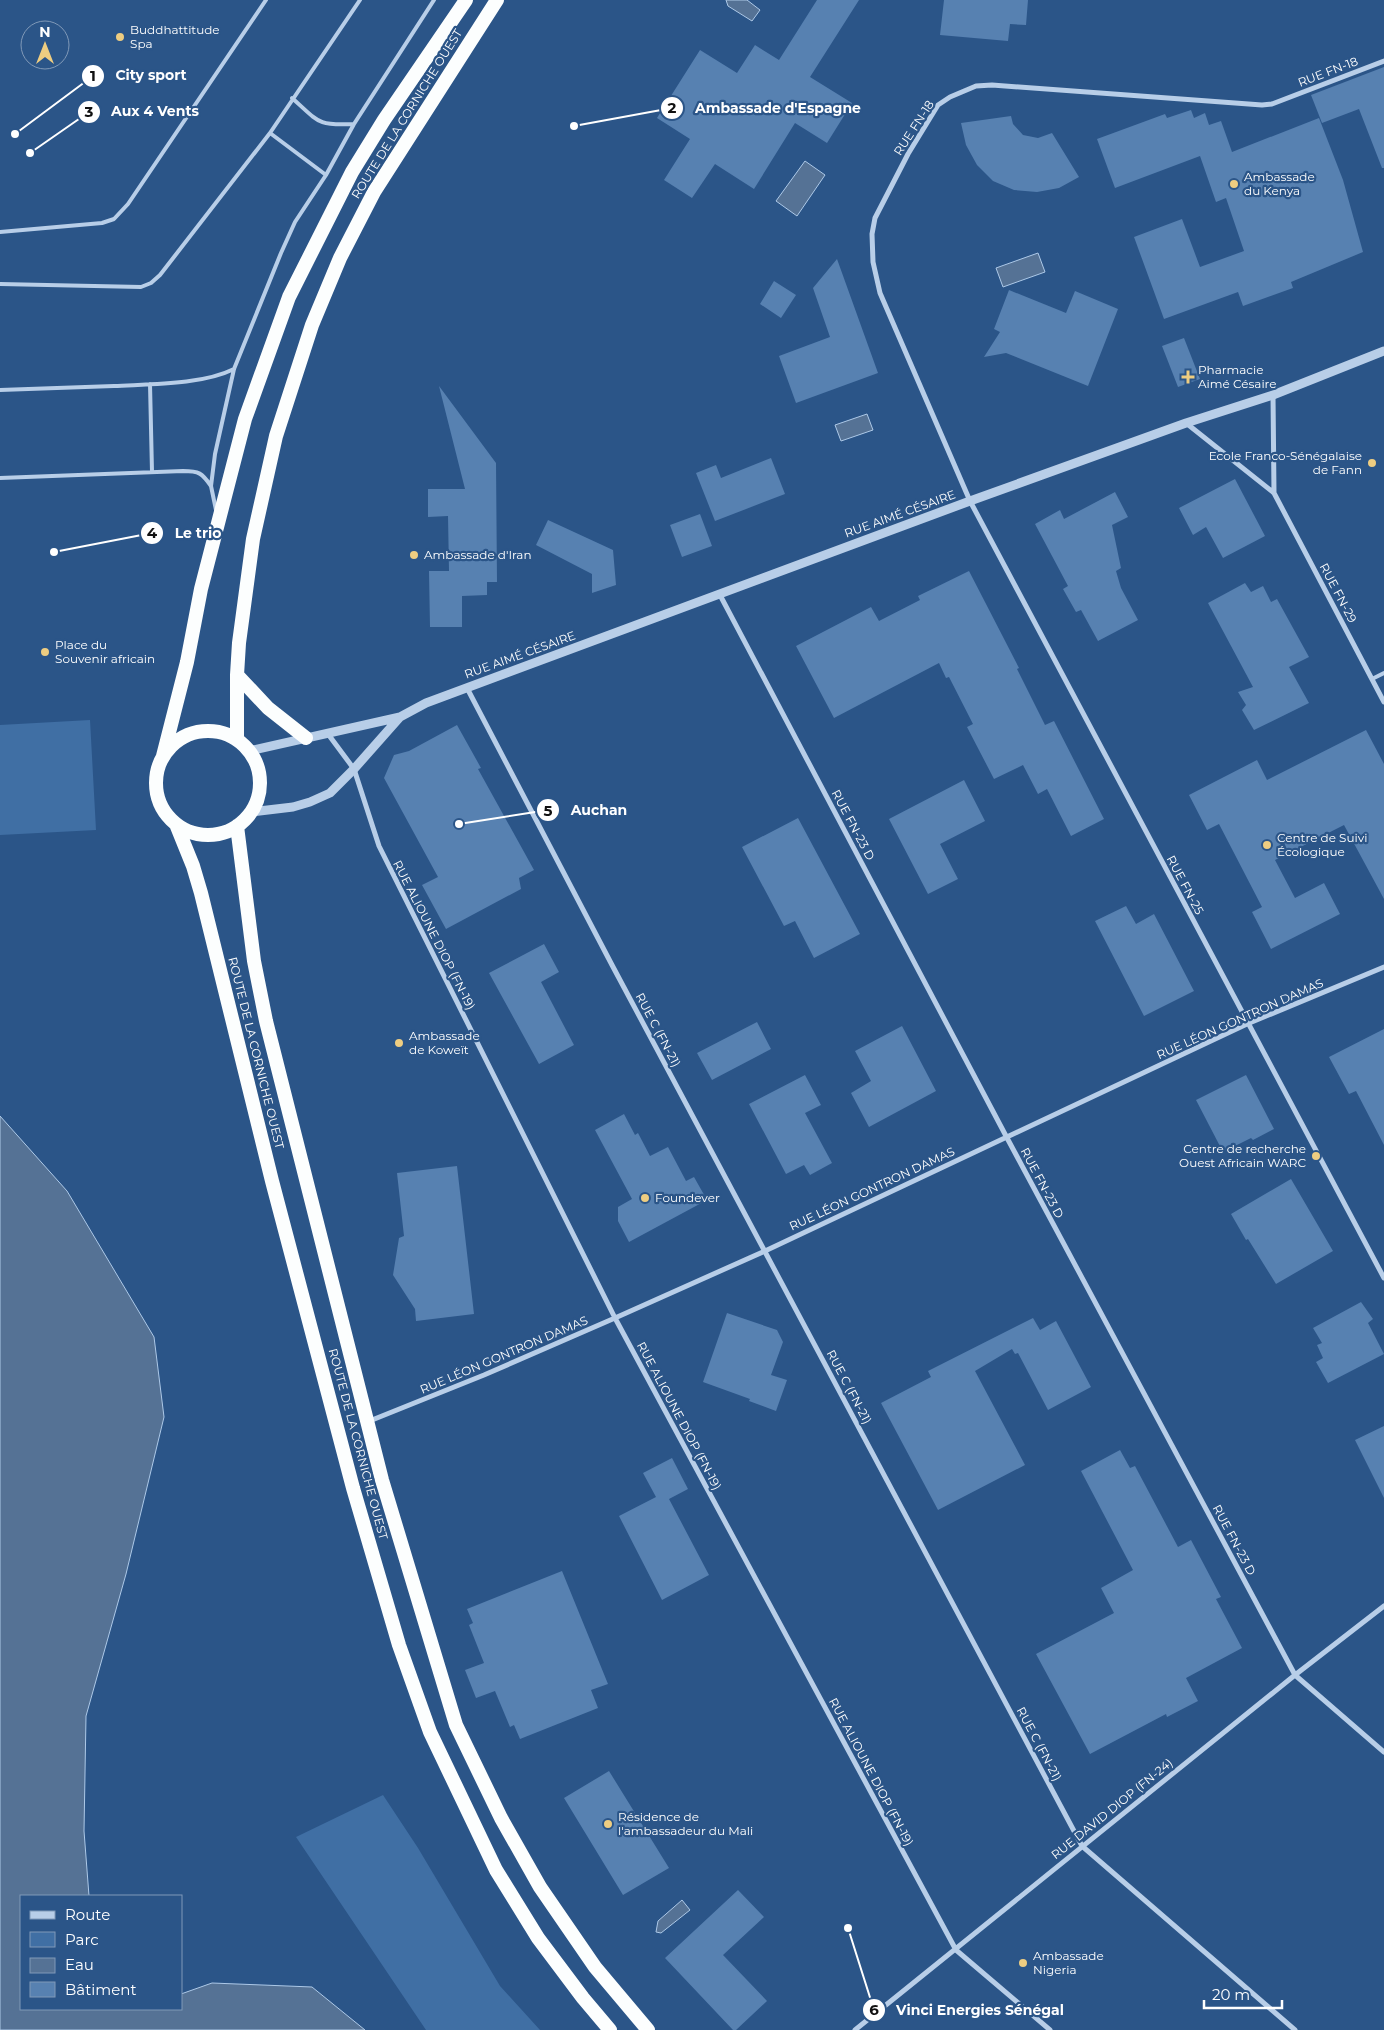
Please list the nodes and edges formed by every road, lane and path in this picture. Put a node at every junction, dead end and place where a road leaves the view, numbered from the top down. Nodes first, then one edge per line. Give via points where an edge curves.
1 (266, 0) edge
2 (360, 0) edge
3 (434, 0) edge
4 (466, 0) edge
5 (498, 0) edge
6 (1384, 61) edge
7 (292, 98) junction
8 (354, 124) junction
9 (270, 133) junction
10 (326, 174) junction
11 (0, 232) edge
12 (0, 284) edge
13 (1384, 351) edge
14 (234, 368) junction
15 (150, 384) junction
16 (0, 390) edge
17 (1273, 395) junction
18 (1186, 423) junction
19 (152, 472) junction
20 (0, 478) edge
21 (211, 486) junction
22 (1274, 493) junction
23 (970, 501) junction
24 (218, 521) junction
25 (720, 595) junction
26 (1384, 673) edge
27 (237, 675) junction
28 (1372, 678) junction
29 (467, 688) junction
30 (1384, 702) edge
31 (400, 717) junction
32 (328, 734) junction
33 (306, 738) junction
34 (237, 740) junction
35 (249, 751) junction
36 (163, 756) junction
37 (354, 769) junction
38 (251, 812) junction
39 (176, 824) junction
40 (237, 826) junction
41 (1384, 968) edge
42 (1247, 1024) junction
43 (1006, 1136) junction
44 (765, 1251) junction
45 (1384, 1278) edge
46 (615, 1318) junction
47 (367, 1422) junction
48 (1384, 1606) edge
49 (1295, 1675) junction
50 (1384, 1752) edge
51 (1082, 1846) junction
52 (956, 1950) junction
53 (610, 2030) edge
54 (648, 2030) edge
55 (854, 2030) edge
56 (1050, 2030) edge
57 (1295, 2030) edge

1 - 11 lane via 128,204 114,219 94,224
2 - 7 lane
3 - 8 lane
4 - 24 highway, ROUTE DE LA CORNICHE OUEST via 352,172 297,276 245,419
5 - 27 highway, ROUTE DE LA CORNICHE OUEST via 374,192 340,258 312,325 276,436 253,539
6 - 23 street, RUE FN-18 via 1262,105 976,86 938,105 875,218 872,262 880,293
7 - 8 lane via 325,124
7 - 9 lane
8 - 10 lane
9 - 10 lane
9 - 12 lane via 151,283 141,287
10 - 14 lane via 295,222
13 - 17 street, RUE AIMÉ CÉSAIRE
14 - 15 lane via 220,376
14 - 21 lane
15 - 16 lane
15 - 19 lane
17 - 18 street, RUE AIMÉ CÉSAIRE
17 - 22 street
18 - 22 street
18 - 23 street, RUE AIMÉ CÉSAIRE
19 - 20 lane
19 - 21 lane via 194,471 203,475
21 - 24 lane
22 - 28 street, RUE FN-29
23 - 25 street, RUE AIMÉ CÉSAIRE
23 - 42 street, RUE FN-25
24 - 36 highway, ROUTE DE LA CORNICHE OUEST
25 - 29 street, RUE AIMÉ CÉSAIRE
25 - 43 street, RUE FN-23 D
26 - 28 lane
27 - 33 highway via 268,708
27 - 34 highway, ROUTE DE LA CORNICHE OUEST
28 - 30 street, RUE FN-29
29 - 31 street, RUE AIMÉ CÉSAIRE via 426,703
29 - 44 street, RUE C (FN-21)
31 - 32 street
31 - 37 street
32 - 33 street
32 - 37 street, RUE ALIOUNE DIOP (FN-19)
33 - 35 street
34 - 35 highway
34 - 36 highway via 222,732 205,731 174,743
35 - 38 highway via 257,765 260,781 258,797
36 - 39 highway via 155,785 158,800
37 - 38 street via 330,793 310,802
37 - 46 street, RUE ALIOUNE DIOP (FN-19) via 379,846
38 - 40 highway
39 - 40 highway via 190,832 206,835 223,833
39 - 53 highway, ROUTE DE LA CORNICHE OUEST via 201,893 353,1488 399,1646 427,1724 496,1870 538,1938
40 - 47 highway, ROUTE DE LA CORNICHE OUEST via 254,961 266,1021
41 - 42 street, RUE LÉON GONTRON DAMAS
42 - 43 street, RUE LÉON GONTRON DAMAS
42 - 45 street, RUE FN-25
43 - 44 street, RUE LÉON GONTRON DAMAS
43 - 49 street, RUE FN-23 D
44 - 46 street, RUE LÉON GONTRON DAMAS
44 - 51 street, RUE C (FN-21)
46 - 47 street, RUE LÉON GONTRON DAMAS
46 - 52 street, RUE ALIOUNE DIOP (FN-19)
47 - 54 highway, ROUTE DE LA CORNICHE OUEST via 456,1725 501,1818 540,1887 594,1967
48 - 49 street, RUE DAVID DIOP (FN-24)
49 - 50 street, RUE FN-23 D
49 - 51 street, RUE DAVID DIOP (FN-24)
51 - 52 street, RUE DAVID DIOP (FN-24)
51 - 57 street, RUE C (FN-21)
52 - 55 street, RUE DAVID DIOP (FN-24)
52 - 56 street, RUE ALIOUNE DIOP (FN-19)

